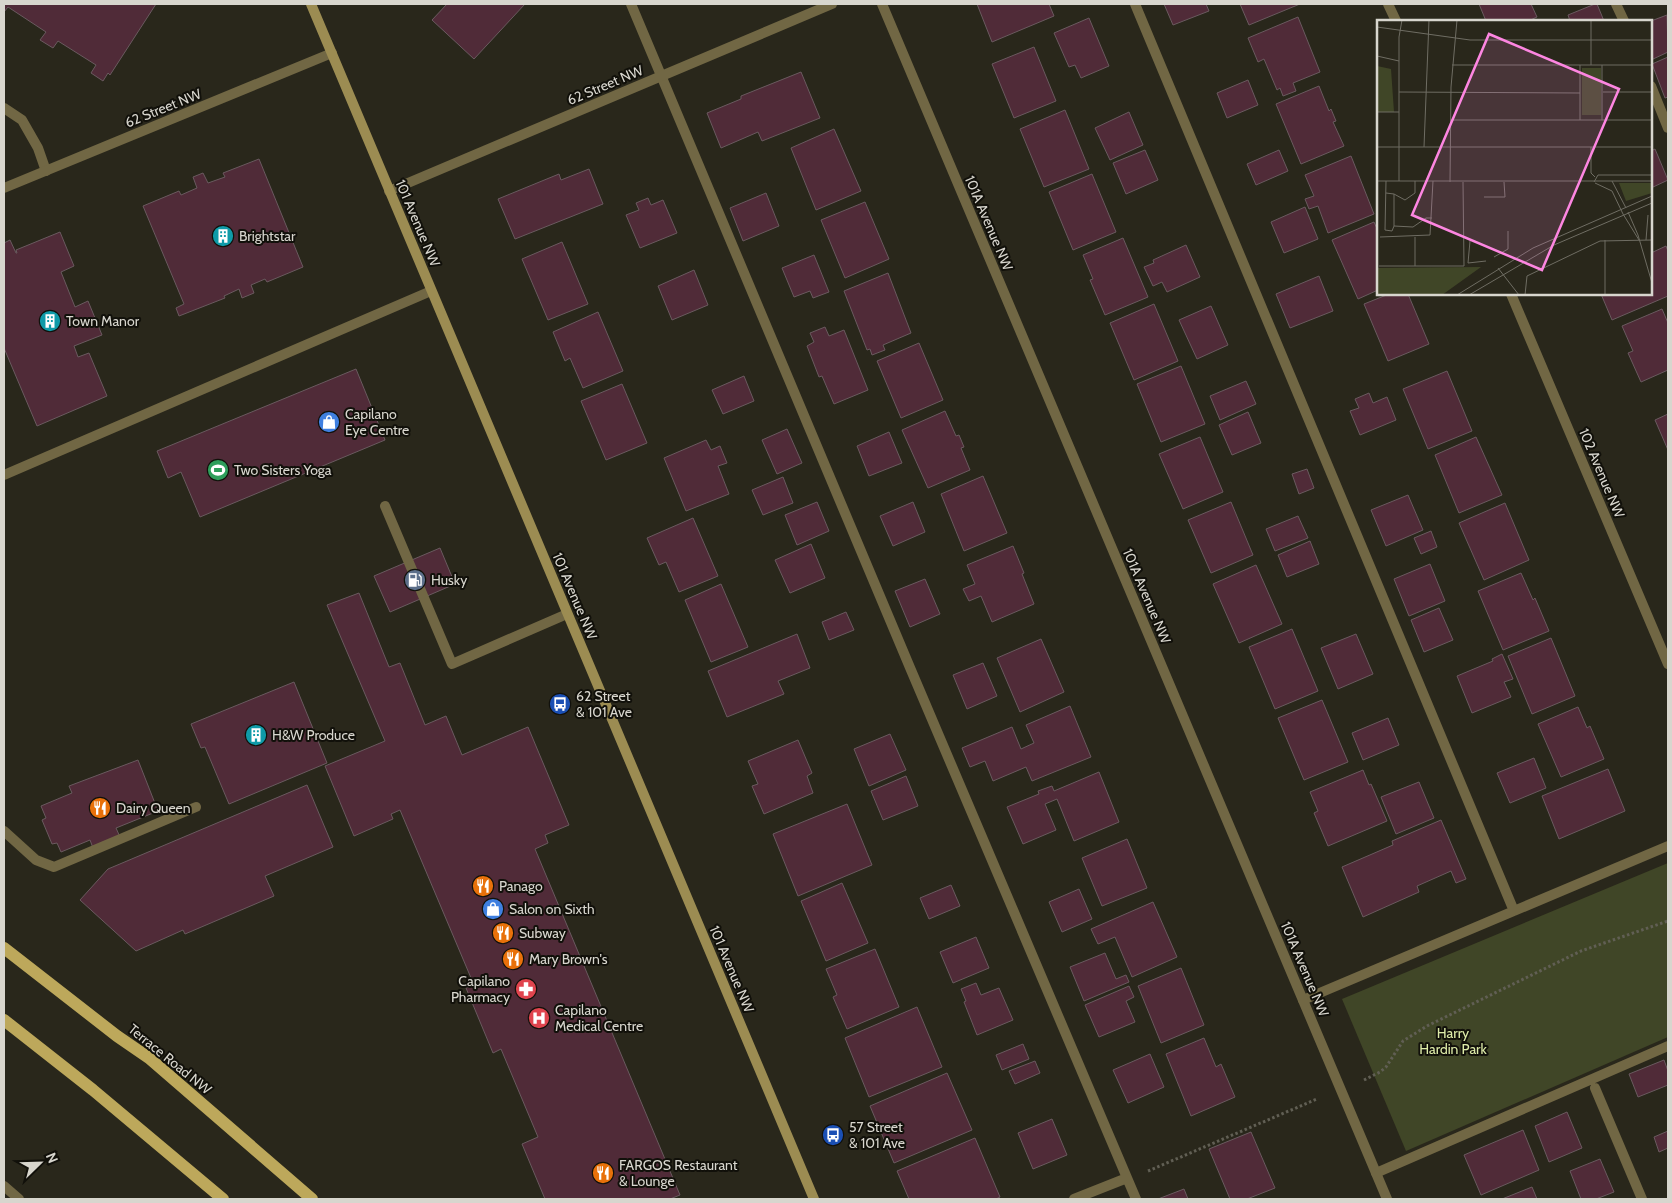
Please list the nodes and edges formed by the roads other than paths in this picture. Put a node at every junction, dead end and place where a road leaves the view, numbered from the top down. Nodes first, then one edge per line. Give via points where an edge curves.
1 (311, 4) edge
2 (631, 4) edge
3 (832, 4) edge
4 (882, 4) edge
5 (1135, 4) edge
6 (1388, 4) edge
7 (1616, 4) edge
8 (1396, 20) edge
9 (1624, 20) edge
10 (332, 53) junction
11 (661, 76) junction
12 (1652, 88) edge
13 (4, 108) edge
14 (1668, 128) edge
15 (46, 171) junction
16 (4, 188) edge
17 (389, 191) junction
18 (432, 291) junction
19 (1511, 295) edge
20 (4, 475) edge
21 (386, 506) dead end
22 (567, 614) junction
23 (1668, 664) edge
24 (196, 807) dead end
25 (4, 831) edge
26 (1668, 846) edge
27 (1514, 911) junction
28 (4, 948) edge
29 (1303, 1000) junction
30 (4, 1020) edge
31 (1668, 1046) edge
32 (1595, 1088) dead end
33 (1376, 1173) junction
34 (1127, 1178) junction
35 (4, 1186) edge
36 (19, 1199) edge
37 (223, 1199) edge
38 (312, 1199) edge
39 (814, 1199) edge
40 (1074, 1199) edge
41 (1136, 1199) edge
42 (1387, 1199) edge
43 (1642, 1199) edge

1 - 10 main road, 101 Avenue NW
2 - 11 street
3 - 11 street, 62 Street NW
4 - 29 street, 101A Avenue NW
5 - 27 street
6 - 8 street
7 - 9 street
10 - 15 street, 62 Street NW
10 - 17 main road, 101 Avenue NW
11 - 17 street, 62 Street NW
11 - 34 street
12 - 14 street
13 - 15 street via 22,120 38,148
15 - 16 street, 62 Street NW
17 - 18 main road, 101 Avenue NW
18 - 20 street
18 - 22 main road, 101 Avenue NW
19 - 23 street, 102 Avenue NW
21 - 22 street via 452,664
22 - 39 main road, 101 Avenue NW
24 - 25 street via 54,866 36,860
26 - 27 street
27 - 29 street
28 - 38 main road, Terrace Road NW via 149,1058
29 - 33 street, 101A Avenue NW
30 - 37 main road
31 - 33 street
32 - 43 street
33 - 42 street, 101A Avenue NW
34 - 40 street
34 - 41 street
35 - 36 street

